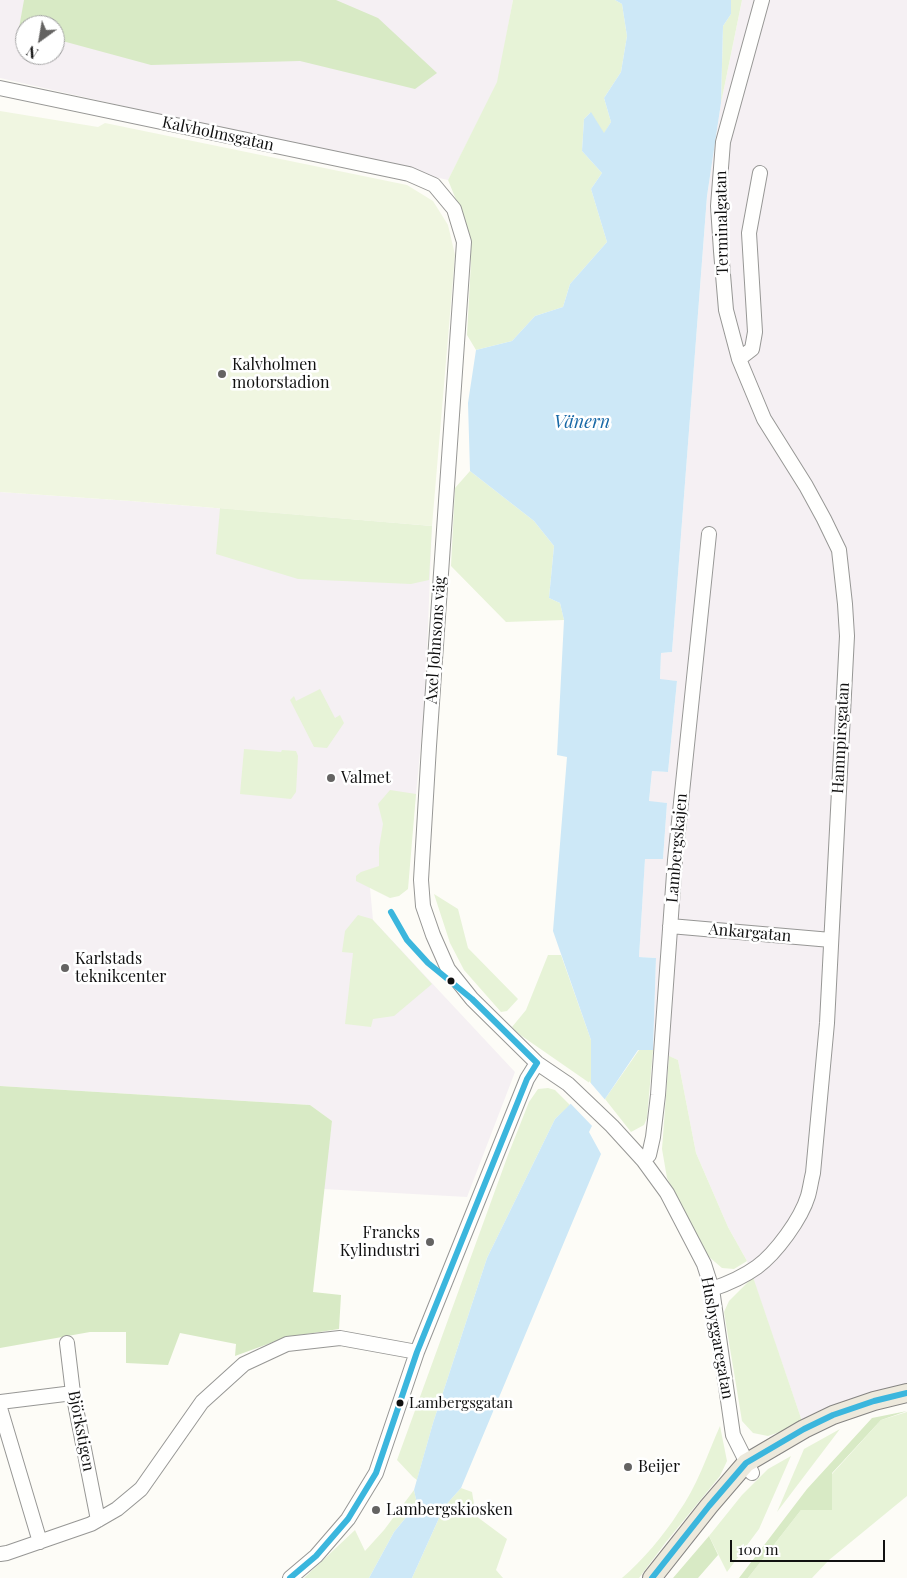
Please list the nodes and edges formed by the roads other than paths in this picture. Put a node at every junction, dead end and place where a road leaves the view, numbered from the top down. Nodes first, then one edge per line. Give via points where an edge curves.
1 (762, 0) edge
2 (0, 88) edge
3 (760, 173) dead end
4 (434, 185) joint
5 (739, 359) junction
6 (709, 534) dead end
7 (670, 926) junction
8 (831, 940) junction
9 (537, 1063) junction
10 (643, 1160) junction
11 (712, 1289) junction
12 (66, 1343) dead end
13 (417, 1352) junction
14 (73, 1393) junction
15 (907, 1394) edge
16 (907, 1401) edge
17 (0, 1402) edge
18 (0, 1408) edge
19 (749, 1468) junction
20 (98, 1520) junction
21 (40, 1542) junction
22 (0, 1554) edge
23 (290, 1578) edge
24 (652, 1578) edge
25 (662, 1578) edge

1 - 5 street, Terminalgatan via 723,142 720,165 718,206 726,310
2 - 4 street, Kalvholmsgatan via 410,174
3 - 5 street via 749,234 755,332 752,349
4 - 9 street, Axel Johnsons väg via 454,209 464,242 439,578 421,880 423,906 448,969 472,999
5 - 8 street, Hamnpirsgatan via 764,419 806,486 839,550 847,636
6 - 7 street, Lambergskajen
7 - 8 street, Ankargatan
7 - 10 street, Lambergskajen via 658,1095 649,1155
8 - 11 street, Hamnpirsgatan via 826,1032 808,1197 787,1233 758,1267
9 - 10 street, Husbyggaregatan via 568,1084
9 - 13 street via 515,1108
10 - 11 street, Husbyggaregatan via 667,1193 688,1231
11 - 19 street, Husbyggaregatan via 733,1436
12 - 14 street, Björkstigen
13 - 20 street via 340,1338 287,1344 244,1364 202,1402 141,1489
13 - 23 street via 376,1473 348,1519 316,1556
14 - 17 street
14 - 20 street, Björkstigen
15 - 19 main road via 833,1415 804,1429
16 - 19 main road via 827,1426
18 - 21 street
19 - 24 main road via 709,1506
19 - 25 main road
20 - 21 street
21 - 22 street

